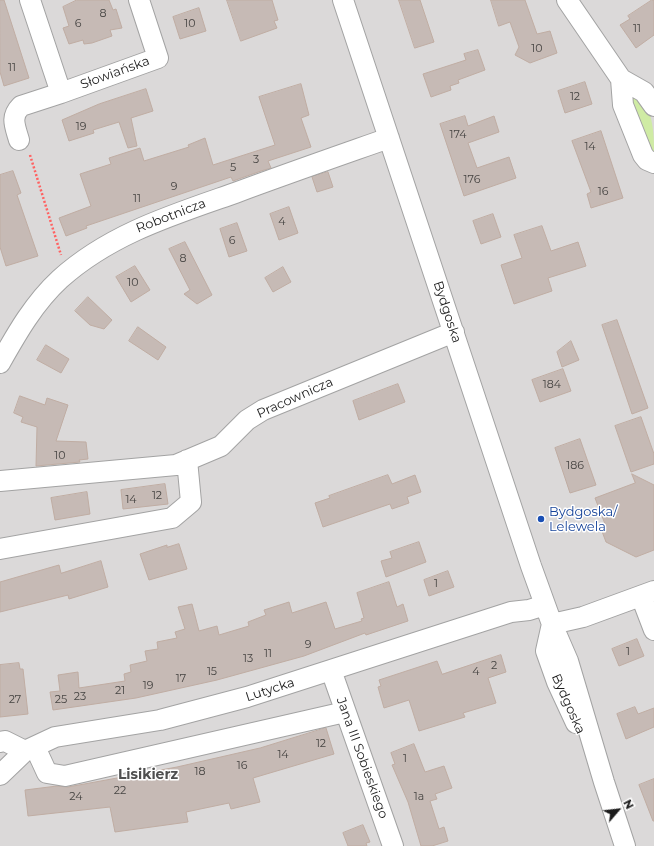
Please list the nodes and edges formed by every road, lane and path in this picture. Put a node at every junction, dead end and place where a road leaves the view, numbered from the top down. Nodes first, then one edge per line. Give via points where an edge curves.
1 (30, 0) edge
2 (139, 0) edge
3 (343, 0) edge
4 (568, 0) edge
5 (621, 79) junction
6 (61, 92) junction
7 (654, 106) edge
8 (389, 138) junction
9 (19, 140) joint
10 (654, 163) edge
11 (70, 271) junction
12 (454, 332) junction
13 (0, 363) edge
14 (187, 460) junction
15 (0, 481) edge
16 (0, 549) edge
17 (647, 593) edge
18 (545, 605) junction
19 (552, 624) junction
20 (654, 630) edge
21 (331, 670) junction
22 (345, 712) junction
23 (0, 742) edge
24 (30, 749) junction
25 (0, 775) edge
26 (393, 846) edge
27 (625, 846) edge

1 - 6 street
2 - 6 street, Słowiańska via 158,58
3 - 8 street, Bydgoska
4 - 5 street
5 - 7 street via 644,92
5 - 10 street via 622,105 643,155
6 - 9 street, Słowiańska via 21,106 17,110 13,120
8 - 11 street, Robotnicza via 138,228 97,250
8 - 12 street, Bydgoska
9 - 11 path via 25,140 61,256
11 - 13 street, Robotnicza via 29,314
12 - 14 street, Pracownicza via 264,410 247,420 221,446
12 - 18 street, Bydgoska
14 - 15 street, Pracownicza via 176,465
14 - 16 street via 191,502 172,518
17 - 19 street via 583,617
17 - 20 street
18 - 19 street, Bydgoska
18 - 21 street, Lutycka via 511,612
19 - 27 street, Bydgoska via 546,651 557,682 604,782
21 - 22 street, Jana III Sobieskiego
21 - 24 street, Lutycka via 247,697 167,718 55,737
22 - 24 street via 65,776 47,773
22 - 26 street, Jana III Sobieskiego
23 - 24 street via 5,741
24 - 25 street, Lutycka

